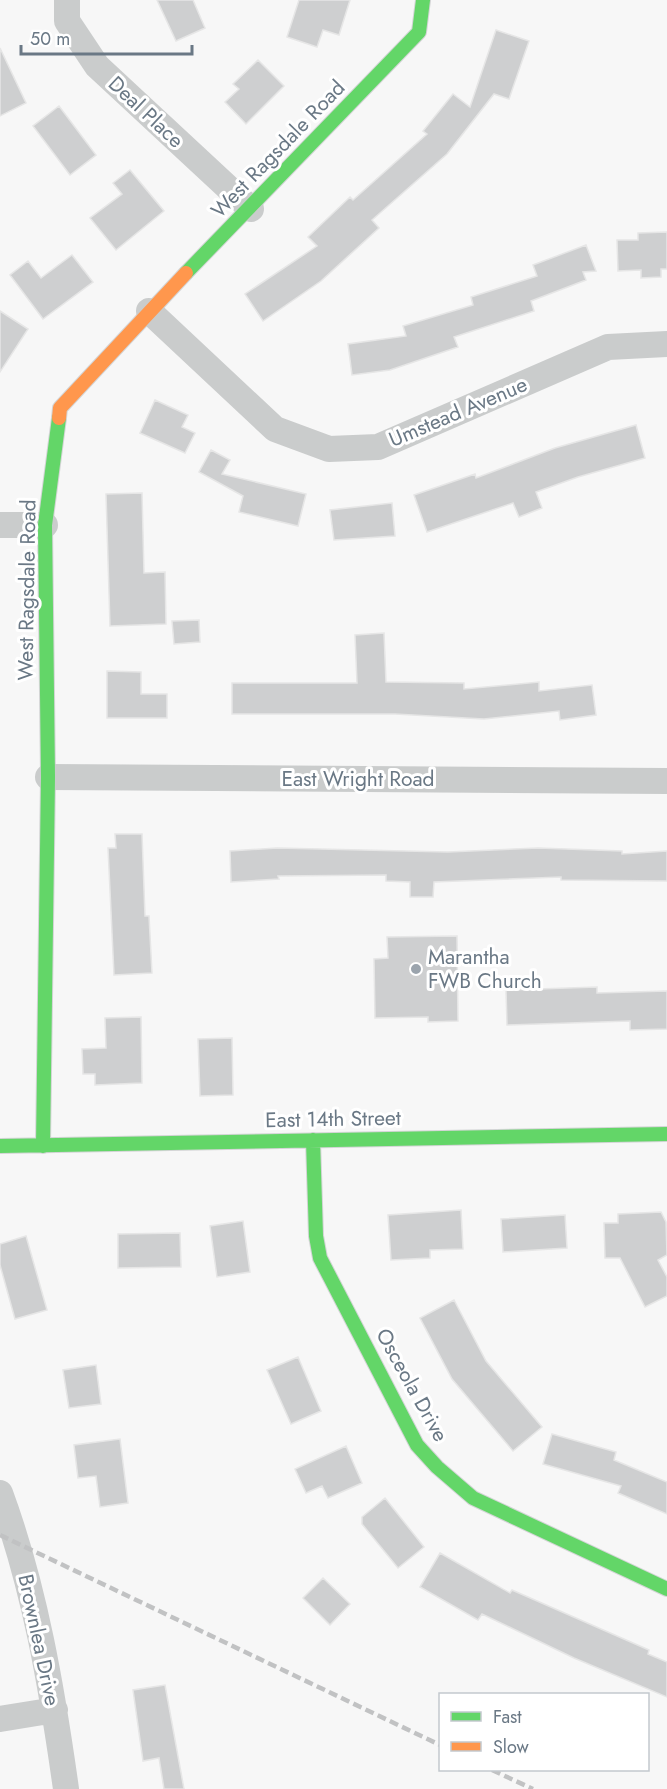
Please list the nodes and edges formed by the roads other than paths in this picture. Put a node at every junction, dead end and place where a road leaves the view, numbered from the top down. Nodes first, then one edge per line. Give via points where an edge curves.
1 (67, 0) edge
2 (423, 0) edge
3 (251, 209) junction
4 (149, 311) junction
5 (667, 344) edge
6 (0, 525) edge
7 (45, 525) junction
8 (48, 777) junction
9 (667, 781) edge
10 (667, 1134) edge
11 (313, 1140) junction
12 (0, 1146) edge
13 (43, 1146) junction
14 (0, 1493) edge
15 (667, 1589) edge
16 (55, 1710) junction
17 (0, 1719) edge
18 (66, 1789) edge

1 - 3 street, Deal Place via 67,21 97,66
2 - 3 street, West Ragsdale Road via 419,33
3 - 4 street, West Ragsdale Road
4 - 5 street, Umstead Avenue via 275,429 329,449 378,447 608,347
4 - 7 street, West Ragsdale Road via 60,408
6 - 7 street
7 - 8 street, West Ragsdale Road
8 - 9 street, East Wright Road
8 - 13 street, West Ragsdale Road
10 - 11 street, East 14th Street
11 - 13 street, East 14th Street
11 - 15 street, Osceola Drive via 320,1258 417,1445 473,1498
12 - 13 street, East 14th Street
14 - 16 street, Brownlea Drive via 18,1544
16 - 17 street
16 - 18 street, Brownlea Drive

